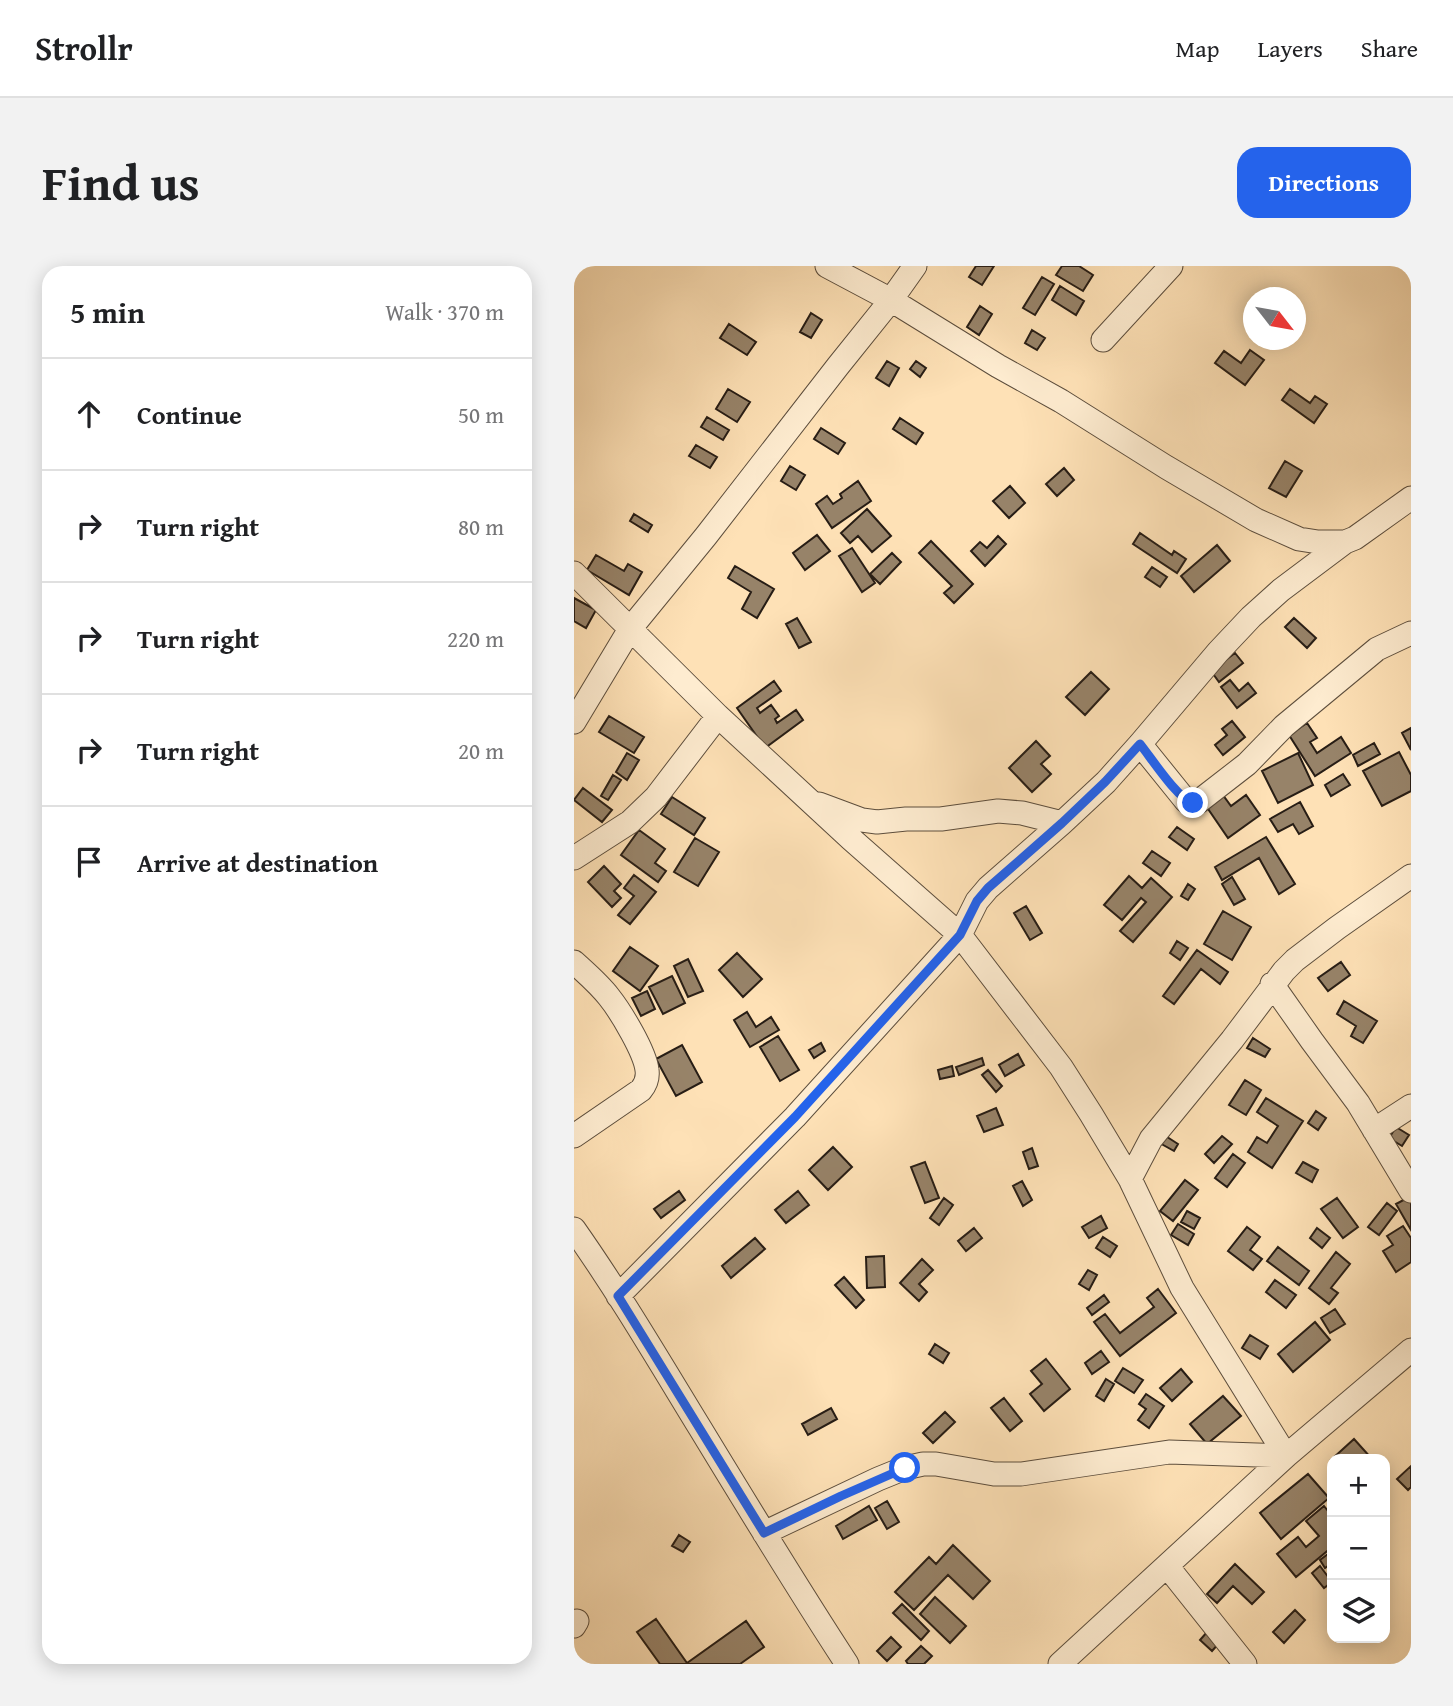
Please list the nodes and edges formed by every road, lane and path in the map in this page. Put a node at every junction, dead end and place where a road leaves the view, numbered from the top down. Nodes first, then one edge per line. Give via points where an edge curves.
1 (827, 266) edge
2 (915, 266) edge
3 (1171, 266) edge
4 (891, 300) junction
5 (1103, 340) dead end
6 (1411, 498) edge
7 (1345, 542) junction
8 (574, 573) edge
9 (630, 629) junction
10 (1411, 634) edge
11 (718, 716) junction
12 (574, 722) edge
13 (1140, 744) junction
14 (810, 800) junction
15 (1062, 823) junction
16 (574, 858) edge
17 (1411, 876) edge
18 (960, 935) junction
19 (574, 962) edge
20 (1272, 984) junction
21 (1411, 1106) edge
22 (1374, 1130) junction
23 (574, 1136) edge
24 (1130, 1179) junction
25 (1411, 1191) edge
26 (574, 1229) edge
27 (618, 1296) junction
28 (1411, 1350) edge
29 (1286, 1456) junction
30 (764, 1533) junction
31 (1167, 1566) junction
32 (847, 1664) edge
33 (1060, 1664) edge
34 (1245, 1664) edge

1 - 4 street
2 - 4 street
3 - 5 street
4 - 7 street via 1256,520 1299,539
4 - 9 street
6 - 7 street
7 - 13 street via 1251,617
8 - 9 street
9 - 11 street
9 - 12 street
10 - 13 street via 1377,649 1198,802 1186,801
11 - 14 street
11 - 16 street via 631,822
13 - 15 street
14 - 15 street via 877,822 998,811
14 - 18 street
15 - 18 street via 988,888
17 - 20 street via 1295,960
18 - 24 street via 1061,1067
18 - 27 street via 795,1117
19 - 23 street via 622,1014 648,1071 641,1090
20 - 22 street
20 - 24 street via 1151,1139
21 - 22 street
22 - 25 street
24 - 29 street via 1182,1288
26 - 27 street
27 - 30 street
28 - 29 street
29 - 30 street via 1169,1452 1021,1474 923,1464 878,1479
29 - 31 street
30 - 32 street
31 - 33 street
31 - 34 street

